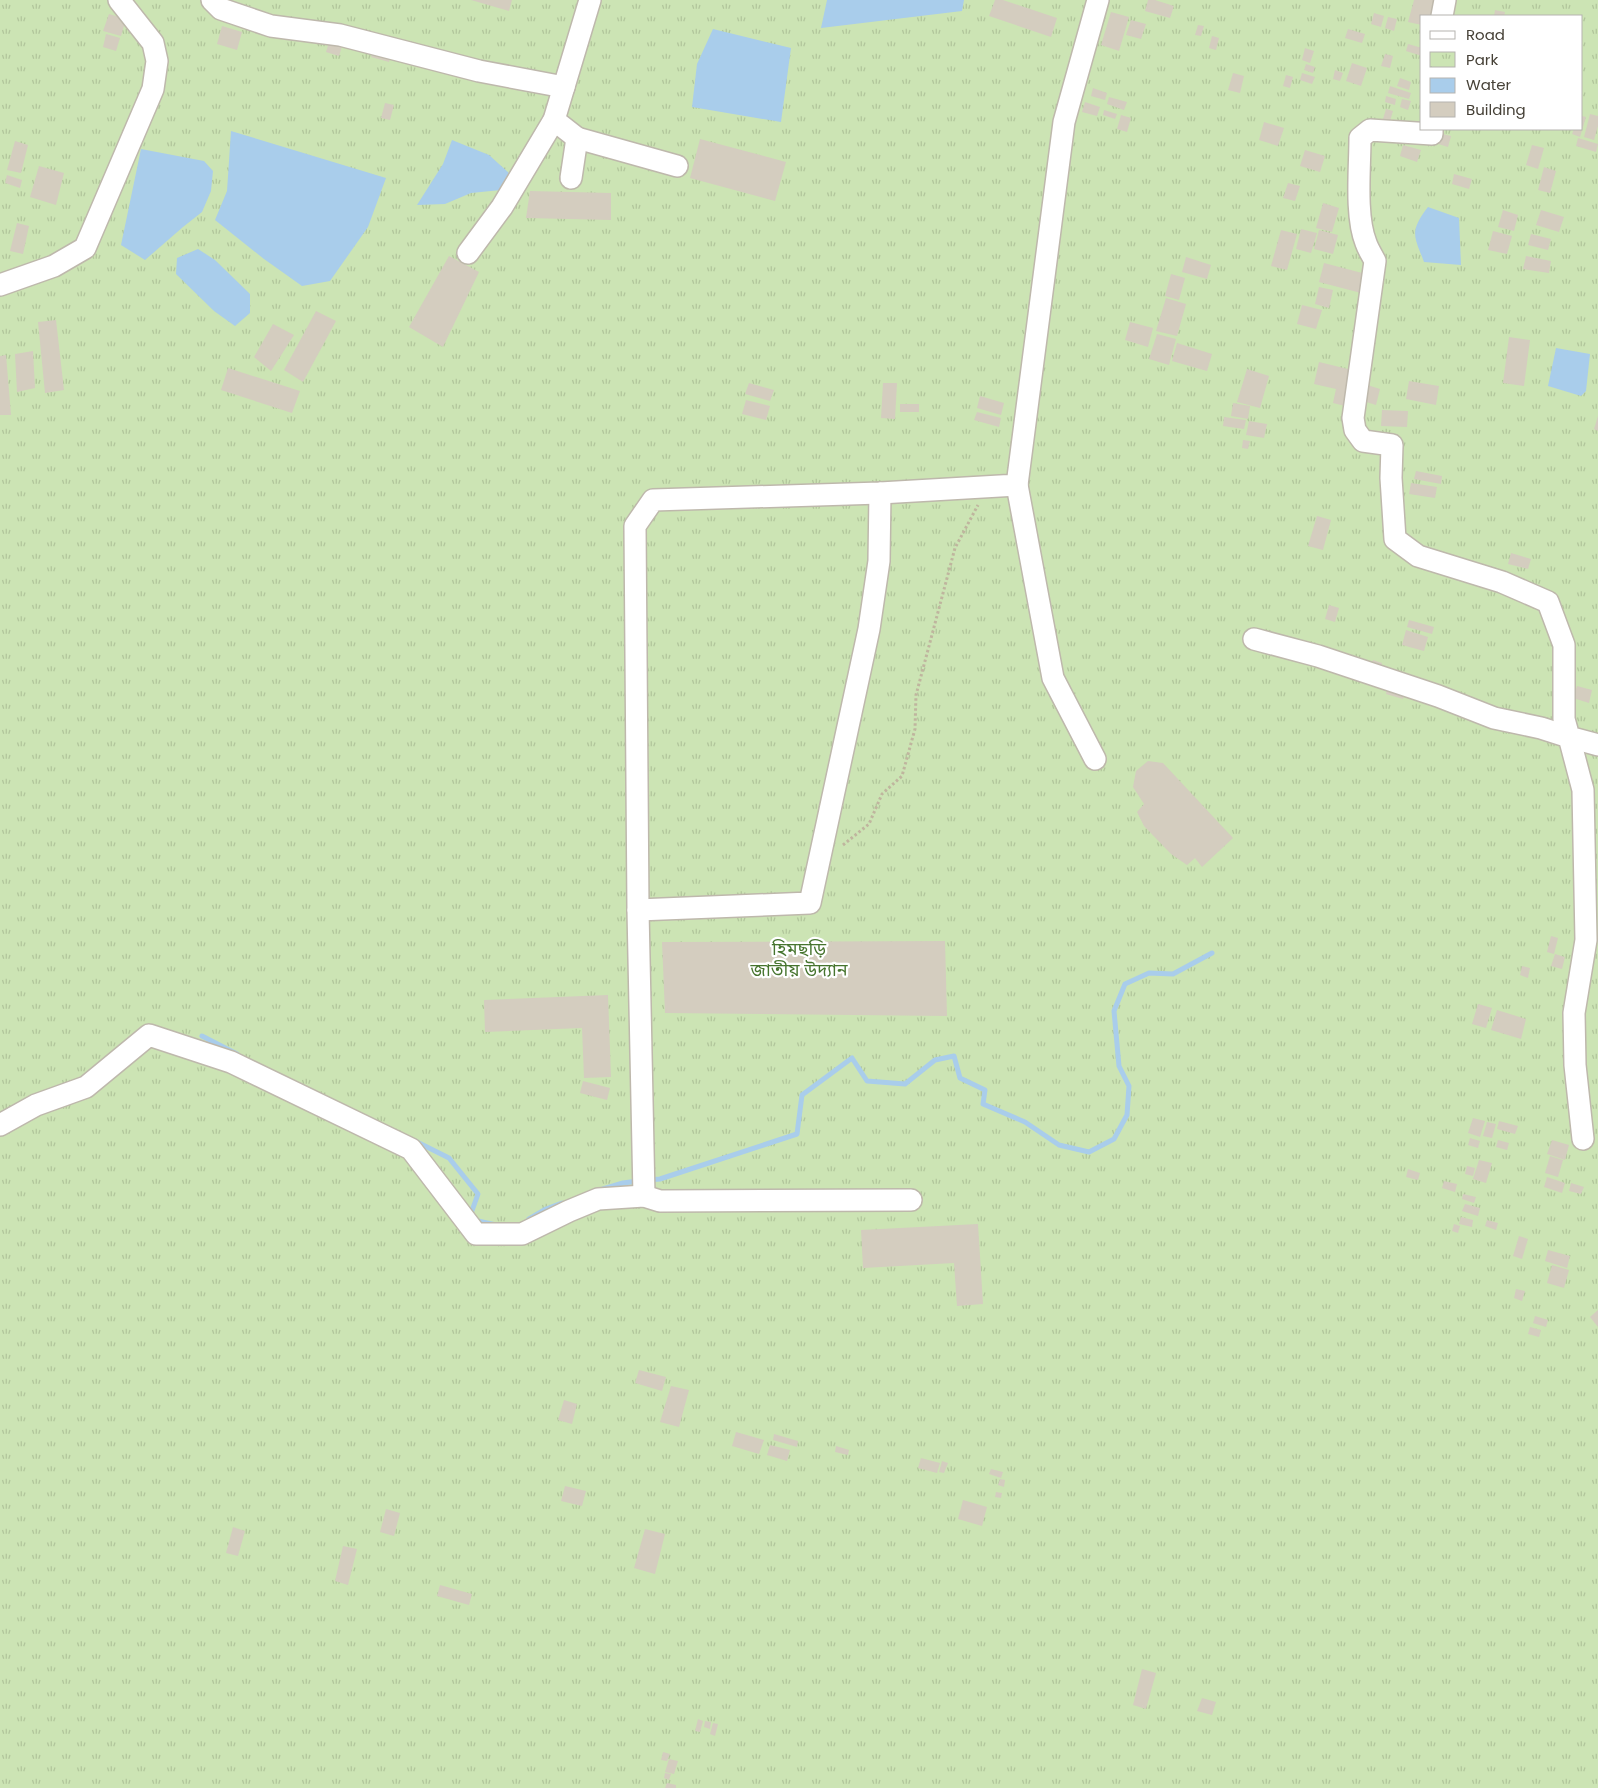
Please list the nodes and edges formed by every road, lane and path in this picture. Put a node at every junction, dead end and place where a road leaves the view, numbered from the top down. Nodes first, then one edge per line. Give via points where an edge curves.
1 (119, 0) edge
2 (212, 0) edge
3 (590, 0) edge
4 (1098, 0) edge
5 (1445, 0) edge
6 (1442, 15) edge
7 (564, 87) junction
8 (554, 120) junction
9 (1432, 130) edge
10 (577, 138) junction
11 (677, 166) dead end
12 (571, 178) dead end
13 (468, 253) dead end
14 (0, 285) edge
15 (1017, 485) junction
16 (988, 487) junction
17 (880, 493) junction
18 (1254, 640) dead end
19 (1569, 738) junction
20 (1598, 745) edge
21 (1095, 759) dead end
22 (818, 864) junction
23 (638, 910) junction
24 (0, 1125) edge
25 (1583, 1139) dead end
26 (644, 1196) junction
27 (911, 1200) dead end

1 - 14 street via 153,42 157,61 153,89 85,248 54,266
2 - 7 street via 221,9 271,26 340,35 478,71
3 - 7 street
4 - 15 street via 1064,122
5 - 6 street
7 - 8 street
8 - 10 street
8 - 13 street via 502,207
9 - 19 street via 1432,134 1370,130 1360,138 1362,230 1375,260 1353,418 1355,430 1363,441 1392,445 1395,539 1418,556 1502,582 1548,602 1564,644 1564,719
10 - 11 street
10 - 12 street
15 - 16 street
15 - 21 street via 1053,678
16 - 17 street
16 - 22 path via 955,548 916,695 915,729 902,776 882,794 869,824
17 - 22 street via 879,561 869,629
17 - 23 street via 654,500 635,526
18 - 19 street via 1318,656 1494,718
19 - 20 street
19 - 25 street via 1583,790 1586,940 1574,1013 1575,1065
22 - 23 street via 810,903
23 - 26 street
24 - 26 street via 36,1105 86,1087 149,1035 232,1062 411,1149 476,1234 522,1234 598,1199
26 - 27 street via 660,1201

